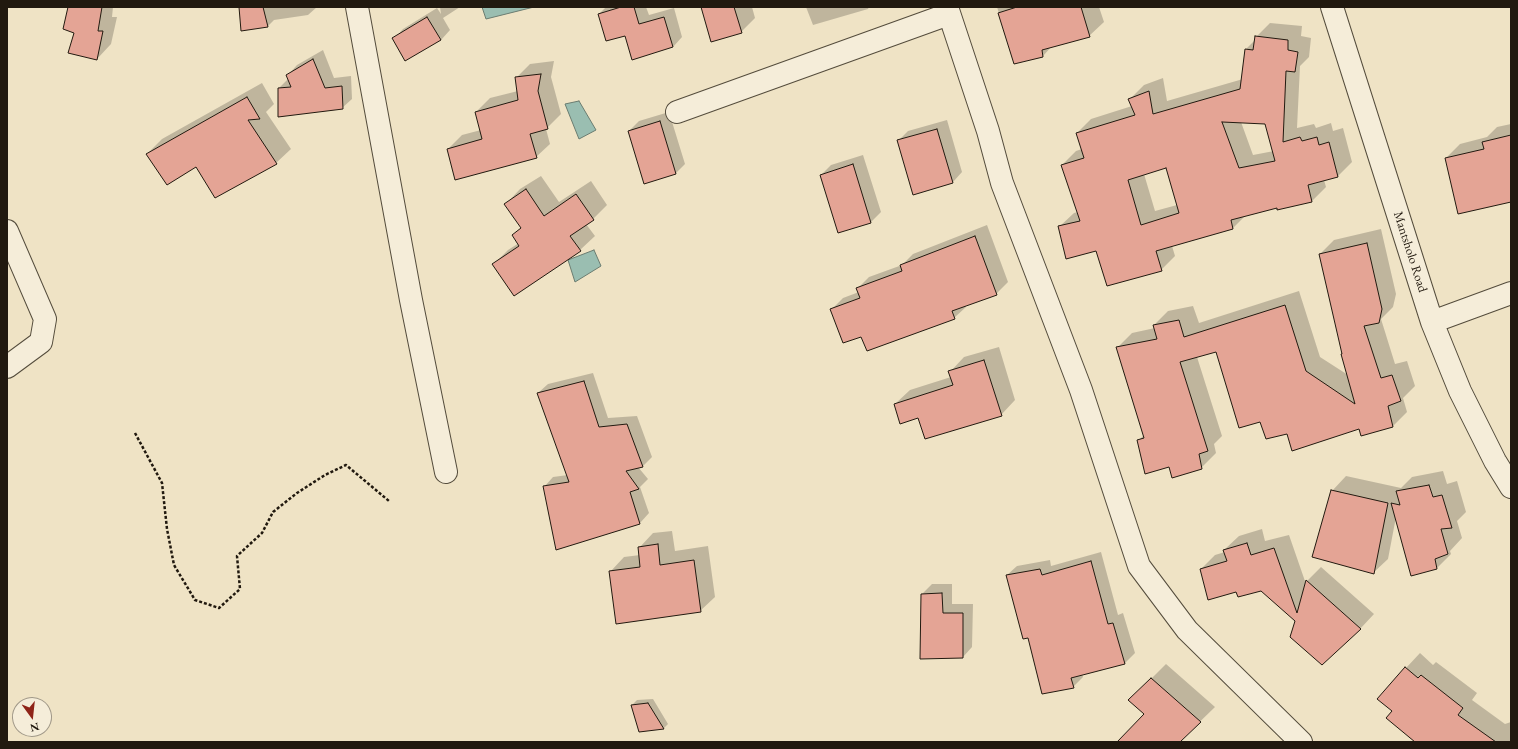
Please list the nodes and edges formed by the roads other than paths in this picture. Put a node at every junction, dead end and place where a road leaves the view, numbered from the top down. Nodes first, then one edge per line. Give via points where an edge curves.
1 (357, 7) edge
2 (1332, 7) edge
3 (948, 10) edge
4 (677, 112) dead end
5 (7, 231) edge
6 (1511, 293) edge
7 (1432, 322) junction
8 (7, 368) edge
9 (446, 472) dead end
10 (1511, 488) edge
11 (1301, 742) edge

1 - 9 street via 411,300
2 - 7 street, Mantsholo Road
3 - 4 street
3 - 11 street via 988,131 1002,183 1081,390 1138,566 1187,630
5 - 8 street via 45,319 41,342
6 - 7 street
7 - 10 street, Mantsholo Road via 1460,391

